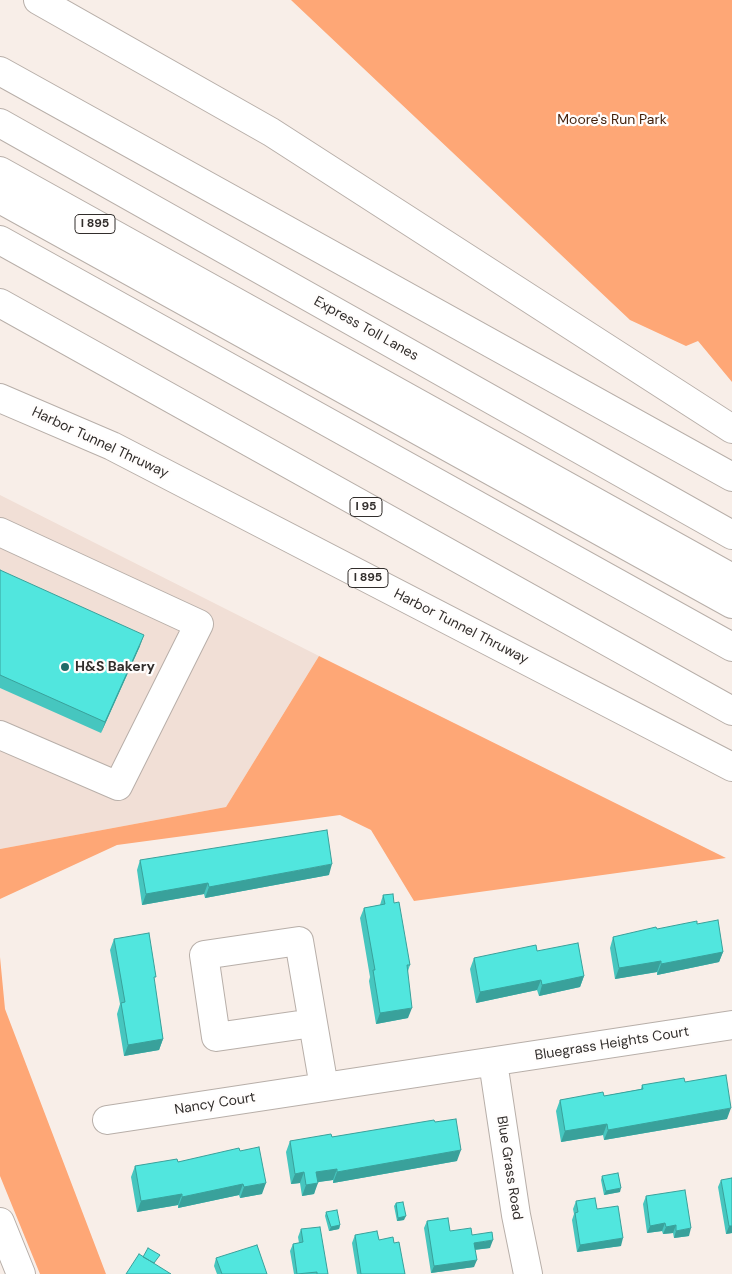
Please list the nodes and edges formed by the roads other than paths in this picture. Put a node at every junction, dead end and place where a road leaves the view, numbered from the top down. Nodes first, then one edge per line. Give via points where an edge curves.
1 (38, 0) edge
2 (0, 71) edge
3 (0, 123) edge
4 (0, 171) edge
5 (0, 199) edge
6 (0, 240) edge
7 (186, 288) junction
8 (0, 303) edge
9 (0, 398) edge
10 (732, 429) edge
11 (732, 477) edge
12 (0, 532) edge
13 (732, 535) edge
14 (732, 578) edge
15 (732, 604) edge
16 (732, 647) edge
17 (732, 711) edge
18 (0, 735) edge
19 (732, 767) edge
20 (313, 1022) junction
21 (732, 1026) edge
22 (493, 1062) junction
23 (324, 1087) junction
24 (107, 1120) dead end
25 (0, 1222) edge
26 (21, 1274) edge
27 (528, 1274) edge

1 - 10 main road via 271,132
2 - 11 main road
3 - 13 main road, Express Toll Lanes
4 - 7 main road, I 895
5 - 7 main road
6 - 16 main road
7 - 14 main road
7 - 15 main road
8 - 17 main road, I 95
9 - 19 main road, Harbor Tunnel Thruway / I 895 via 112,446
12 - 18 main road via 199,624 118,786
20 - 20 main road via 216,1037 204,955 299,941
20 - 23 main road
21 - 22 main road, Bluegrass Heights Court
22 - 23 main road, Nancy Court
22 - 27 main road, Blue Grass Road
23 - 24 main road, Nancy Court
25 - 26 main road

